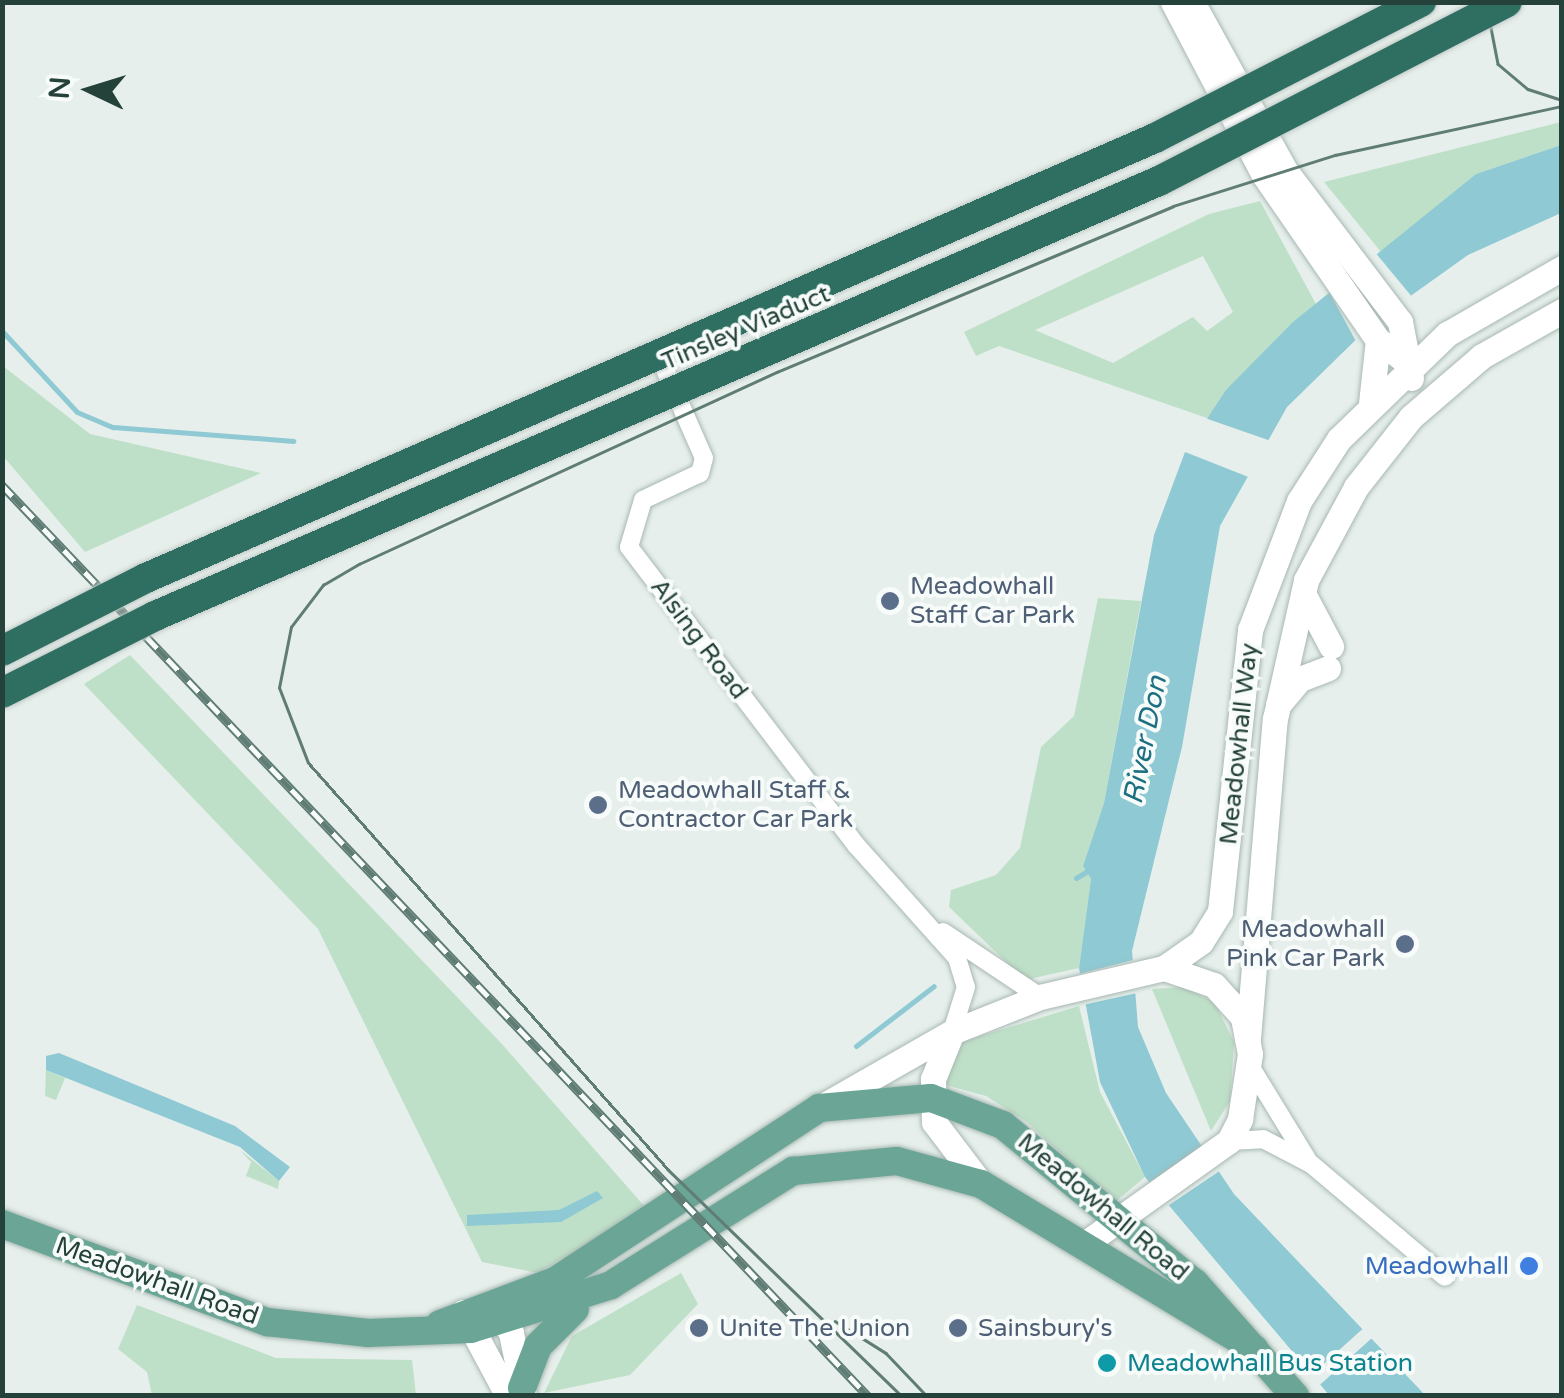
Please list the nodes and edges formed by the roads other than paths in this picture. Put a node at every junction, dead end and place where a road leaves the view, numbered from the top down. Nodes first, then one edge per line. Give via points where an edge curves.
1 (1173, 2) edge
2 (1192, 2) edge
3 (1399, 2) edge
4 (1421, 2) edge
5 (1484, 2) edge
6 (1507, 2) edge
7 (1556, 273) edge
8 (1562, 311) edge
9 (1396, 317) junction
10 (1447, 334) junction
11 (1375, 335) junction
12 (659, 356) dead end
13 (1482, 356) junction
14 (1412, 366) junction
15 (1371, 403) junction
16 (1411, 417) junction
17 (1315, 474) junction
18 (1342, 510) junction
19 (1303, 590) junction
20 (1260, 595) junction
21 (2, 639) edge
22 (1286, 649) junction
23 (2, 651) edge
24 (2, 683) edge
25 (2, 694) edge
26 (1277, 707) junction
27 (1237, 718) junction
28 (923, 917) junction
29 (1164, 968) junction
30 (1040, 998) junction
31 (952, 1032) junction
32 (1248, 1038) junction
33 (1250, 1066) junction
34 (930, 1098) junction
35 (819, 1108) junction
36 (1229, 1141) junction
37 (1311, 1164) junction
38 (981, 1184) junction
39 (1116, 1220) junction
40 (2, 1224) edge
41 (1083, 1245) junction
42 (1446, 1277) dead end
43 (591, 1294) junction
44 (498, 1313) junction
45 (467, 1320) junction
46 (1254, 1349) junction
47 (518, 1393) edge
48 (1295, 1396) edge

1 - 11 street via 1230,121
2 - 9 street via 1284,169
3 - 21 highway, Tinsley Viaduct, bridge via 1154,125
4 - 23 highway, Tinsley Viaduct, bridge via 1156,138 146,578
5 - 24 highway, Tinsley Viaduct via 1162,166 153,608
6 - 25 highway, Tinsley Viaduct, bridge via 1159,181 156,616
7 - 10 street, Meadowhall Way
8 - 13 street, Meadowhall Way
9 - 10 street
9 - 14 street
10 - 14 street, Meadowhall Way
11 - 14 street
11 - 15 street
12 - 28 street, Alsing Road via 704,458 700,473 643,500 629,548 856,845
13 - 14 street
13 - 16 street, Meadowhall Way
14 - 15 street, Meadowhall Way
14 - 16 street
15 - 17 street, Meadowhall Way
16 - 18 street, Meadowhall Way
17 - 18 street
17 - 20 street, Meadowhall Way
18 - 19 street, Meadowhall Way
19 - 22 street, Meadowhall Way
19 - 26 street via 1308,618 1330,657
20 - 22 street via 1262,618
20 - 27 street, Meadowhall Way
22 - 26 street, Meadowhall Way
22 - 27 street via 1260,669
26 - 32 street, Meadowhall Way
27 - 29 street, Meadowhall Way via 1220,910 1198,945
28 - 30 street, Alsing Road
28 - 31 street, Alsing Road via 963,969 965,1003
29 - 30 street, Meadowhall Way
29 - 32 street, Meadowhall Way via 1194,974 1230,998
30 - 31 street, Meadowhall Way
31 - 34 street
31 - 35 street, Meadowhall Road
32 - 33 street, Meadowhall Way
33 - 36 street, Meadowhall Way
33 - 37 street
34 - 35 main road, Meadowhall Road
34 - 38 street, Meadowhall Road via 938,1131
34 - 39 main road, Meadowhall Road via 1003,1124
35 - 44 main road, Meadowhall Road via 609,1250
36 - 37 street via 1264,1139
36 - 39 street
37 - 42 street
38 - 41 main road, Meadowhall Road
38 - 43 main road, Meadowhall Road via 897,1161 794,1171
39 - 41 street
39 - 46 main road, Meadowhall Road via 1195,1284
40 - 45 main road, Meadowhall Road via 255,1319 352,1332
41 - 46 main road, Meadowhall Road
43 - 44 main road, Meadowhall Road
43 - 47 main road via 538,1346
44 - 45 main road, Meadowhall Road
44 - 47 street
45 - 47 street
46 - 48 main road, Meadowhall Road

